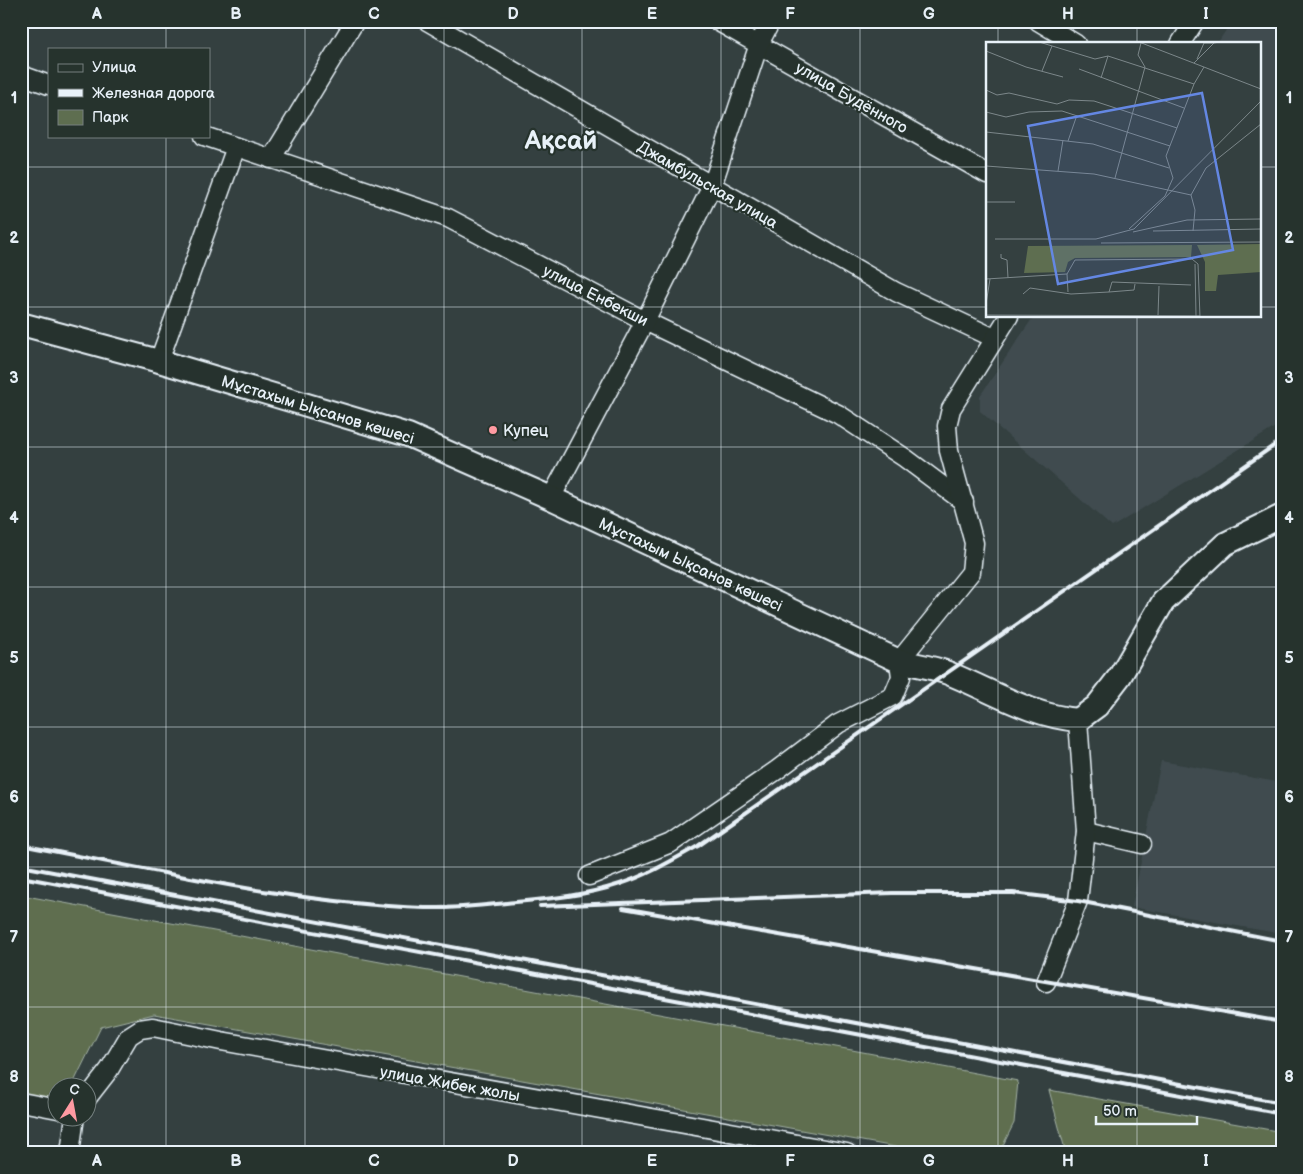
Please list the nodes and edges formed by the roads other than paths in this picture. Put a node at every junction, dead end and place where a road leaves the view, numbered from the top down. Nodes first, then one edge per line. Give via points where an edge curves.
1 (355, 21) edge
2 (427, 21) edge
3 (717, 21) edge
4 (770, 21) edge
5 (1038, 21) edge
6 (1194, 21) edge
7 (1073, 42) edge
8 (1181, 42) edge
9 (759, 44) junction
10 (21, 76) edge
11 (48, 85) edge
12 (210, 138) edge
13 (236, 147) junction
14 (271, 159) junction
15 (986, 173) edge
16 (712, 186) junction
17 (1008, 318) edge
18 (645, 320) junction
19 (21, 324) edge
20 (994, 338) junction
21 (159, 361) junction
22 (551, 498) junction
23 (964, 502) junction
24 (1282, 516) edge
25 (899, 661) junction
26 (1078, 720) junction
27 (1086, 831) junction
28 (1142, 844) dead end
29 (589, 876) dead end
30 (1046, 982) dead end
31 (98, 1084) edge
32 (21, 1102) edge
33 (48, 1107) edge
34 (74, 1126) edge
35 (70, 1153) edge
36 (847, 1153) edge

1 - 14 street
2 - 16 street, Джамбульская улица
3 - 9 street, улица Будённого
4 - 9 street
5 - 7 street
6 - 8 street
9 - 15 street, улица Будённого
9 - 16 street
10 - 11 street
12 - 13 street, улица Енбекши
13 - 14 street, улица Енбекши
13 - 21 street
14 - 18 street, улица Енбекши via 448,218
16 - 18 street
16 - 20 street, Джамбульская улица via 896,292
17 - 20 street
18 - 22 street
18 - 23 street, улица Енбекши via 838,414
19 - 21 main road, Мұстахым Ықсанов көшесі
20 - 23 street via 952,409 946,426 949,451
21 - 22 main road, Мұстахым Ықсанов көшесі via 408,435
22 - 25 main road, Мұстахым Ықсанов көшесі
23 - 25 street via 974,543 972,572
24 - 26 main road via 1225,544 1163,602 1120,676 1096,706
25 - 26 main road, Мұстахым Ықсанов көшесі via 946,672 1033,711 1055,718
25 - 29 street via 901,677 892,696 838,724 671,843
26 - 27 street
27 - 28 street
27 - 30 street via 1078,901
31 - 36 street, улица Жибек жолы via 129,1036 140,1029 153,1027
32 - 33 street
34 - 35 street

